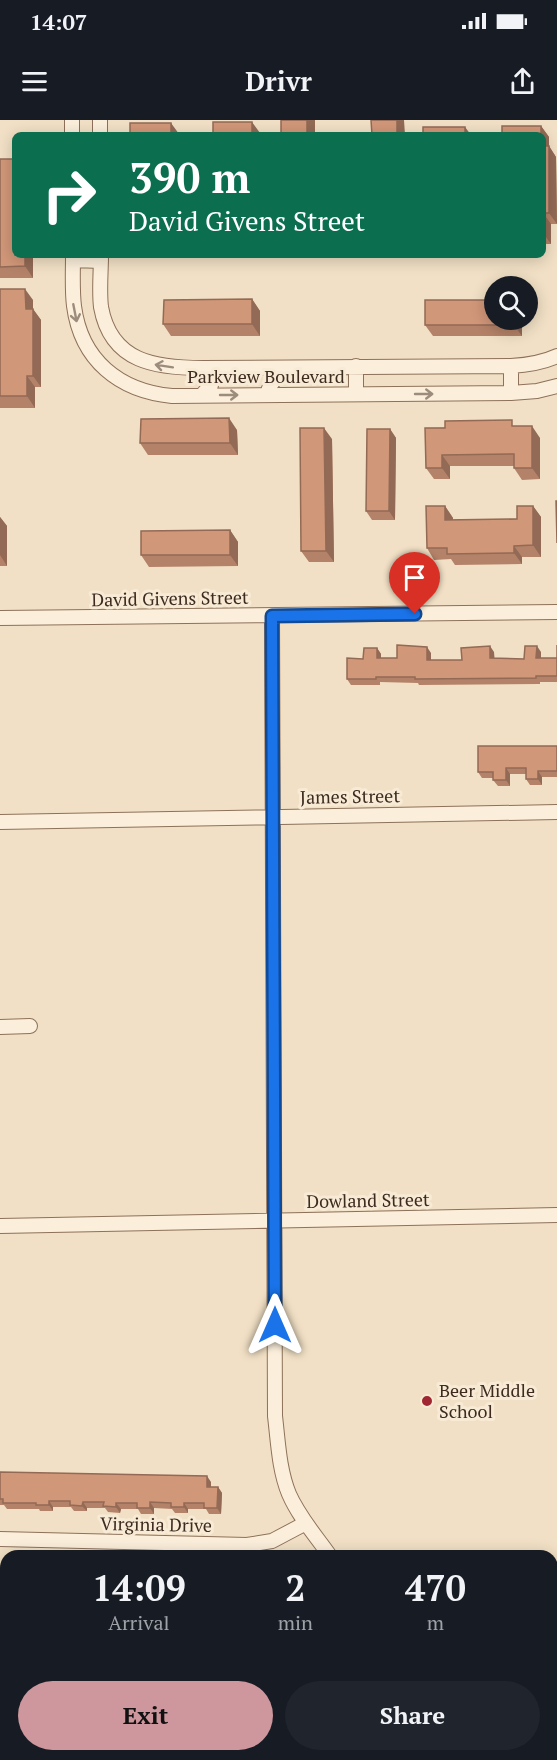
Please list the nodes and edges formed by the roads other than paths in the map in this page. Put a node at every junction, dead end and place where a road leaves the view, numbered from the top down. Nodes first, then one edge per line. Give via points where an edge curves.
1 (73, 258) edge
2 (101, 258) edge
3 (557, 356) edge
4 (356, 366) junction
5 (511, 366) junction
6 (309, 367) junction
7 (203, 368) junction
8 (557, 386) edge
9 (511, 393) junction
10 (356, 394) junction
11 (202, 395) junction
12 (267, 395) junction
13 (557, 612) edge
14 (272, 616) junction
15 (0, 618) edge
16 (557, 812) edge
17 (273, 816) junction
18 (0, 822) edge
19 (30, 1026) dead end
20 (0, 1027) edge
21 (557, 1215) edge
22 (275, 1220) junction
23 (0, 1226) edge
24 (306, 1523) junction
25 (0, 1539) edge
26 (326, 1550) edge

1 - 2 street
1 -> 11 street, Parkview Boulevard via 76,319 85,344 100,365 138,390 162,395
7 -> 2 street, Parkview Boulevard via 160,366 137,358 121,346 108,330 101,306
3 - 5 street, Parkview Boulevard via 530,365
4 - 5 street, Parkview Boulevard
4 - 6 street, Parkview Boulevard
4 - 10 street
5 - 9 street
6 - 7 street, Parkview Boulevard
6 - 12 street via 273,380
7 - 11 street via 212,379
8 - 9 street, Parkview Boulevard
10 -> 9 street, Parkview Boulevard
10 - 12 street, Parkview Boulevard
11 -> 12 street, Parkview Boulevard
13 - 14 street, David Givens Street
14 - 15 street, David Givens Street
14 - 17 street
16 - 17 street, James Street
17 - 18 street, James Street
17 - 22 street
19 - 20 street
21 - 22 street, Dowland Street
22 - 23 street, Dowland Street
22 - 24 street via 274,1416 288,1492
24 - 25 street, Virginia Drive via 272,1541 247,1545
24 - 26 street

